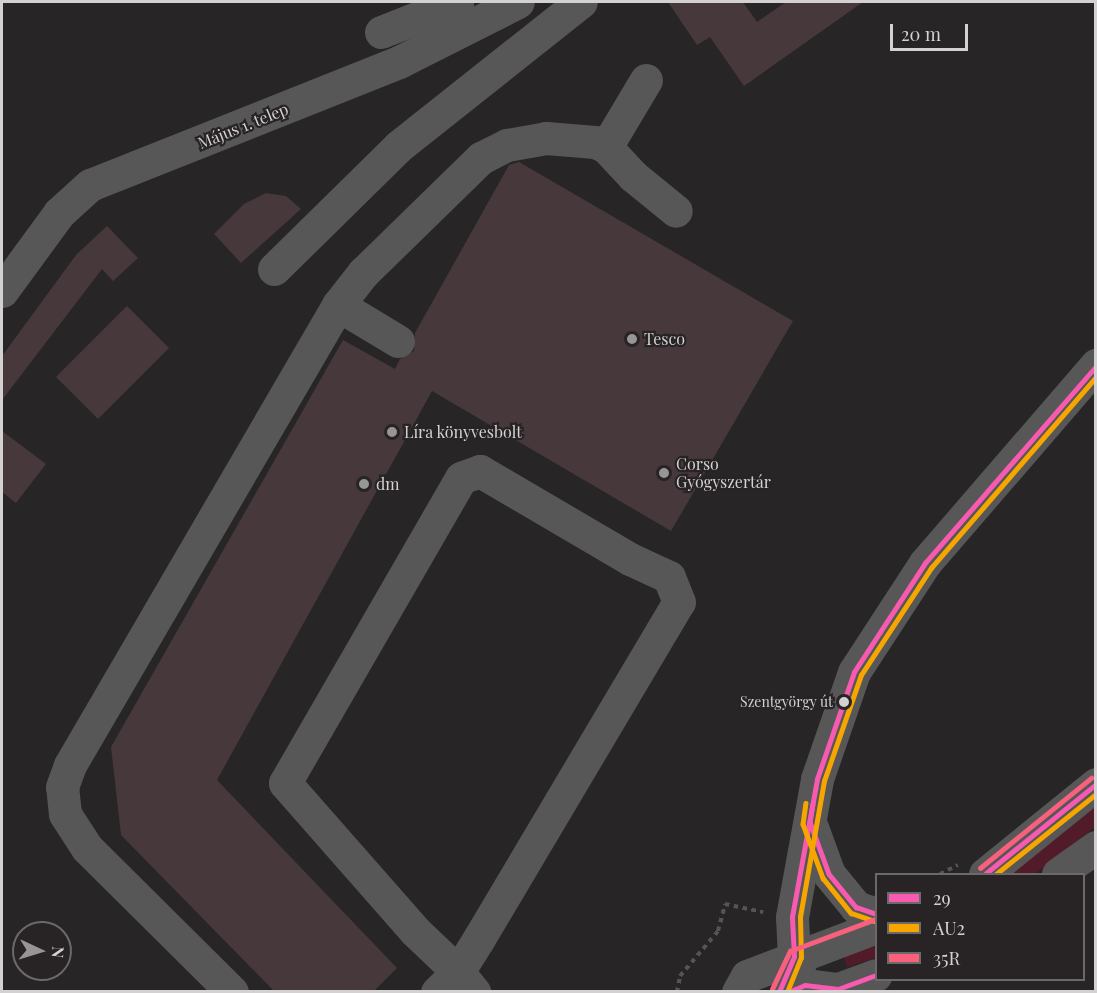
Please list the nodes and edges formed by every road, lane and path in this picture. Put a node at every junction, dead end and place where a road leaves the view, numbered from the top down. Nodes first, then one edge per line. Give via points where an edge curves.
1 (457, 2) edge
2 (518, 2) edge
3 (581, 2) edge
4 (381, 32) dead end
5 (646, 80) dead end
6 (606, 147) junction
7 (676, 211) dead end
8 (274, 269) dead end
9 (2, 291) edge
10 (338, 305) junction
11 (398, 341) dead end
12 (1095, 365) edge
13 (1095, 784) edge
14 (810, 822) junction
15 (1095, 847) edge
16 (986, 873) edge
17 (1059, 873) edge
18 (875, 914) edge
19 (792, 917) junction
20 (875, 928) edge
21 (875, 975) edge
22 (794, 983) edge
23 (456, 985) edge
24 (838, 990) edge
25 (232, 992) edge
26 (677, 992) edge
27 (738, 992) edge

1 - 4 street
2 - 9 street, Május 1. telep via 399,62 90,185 59,213
3 - 8 street via 399,146
5 - 6 street
6 - 7 street via 633,176
6 - 10 street via 595,142 546,138 507,145 481,158 363,273
10 - 11 street
10 - 25 street via 70,765 63,787 65,814 87,848
12 - 14 street via 925,563 887,616 854,672 817,779
13 - 16 street
14 - 18 street via 829,874 856,907
14 - 19 street
15 - 17 street
19 - 22 street
19 - 26 path via 725,904 718,931 680,976
20 - 22 street
21 - 24 street
22 - 24 street
22 - 27 street via 747,976
23 - 23 street via 416,931 285,783 461,478 480,471 630,559 669,577 679,602

